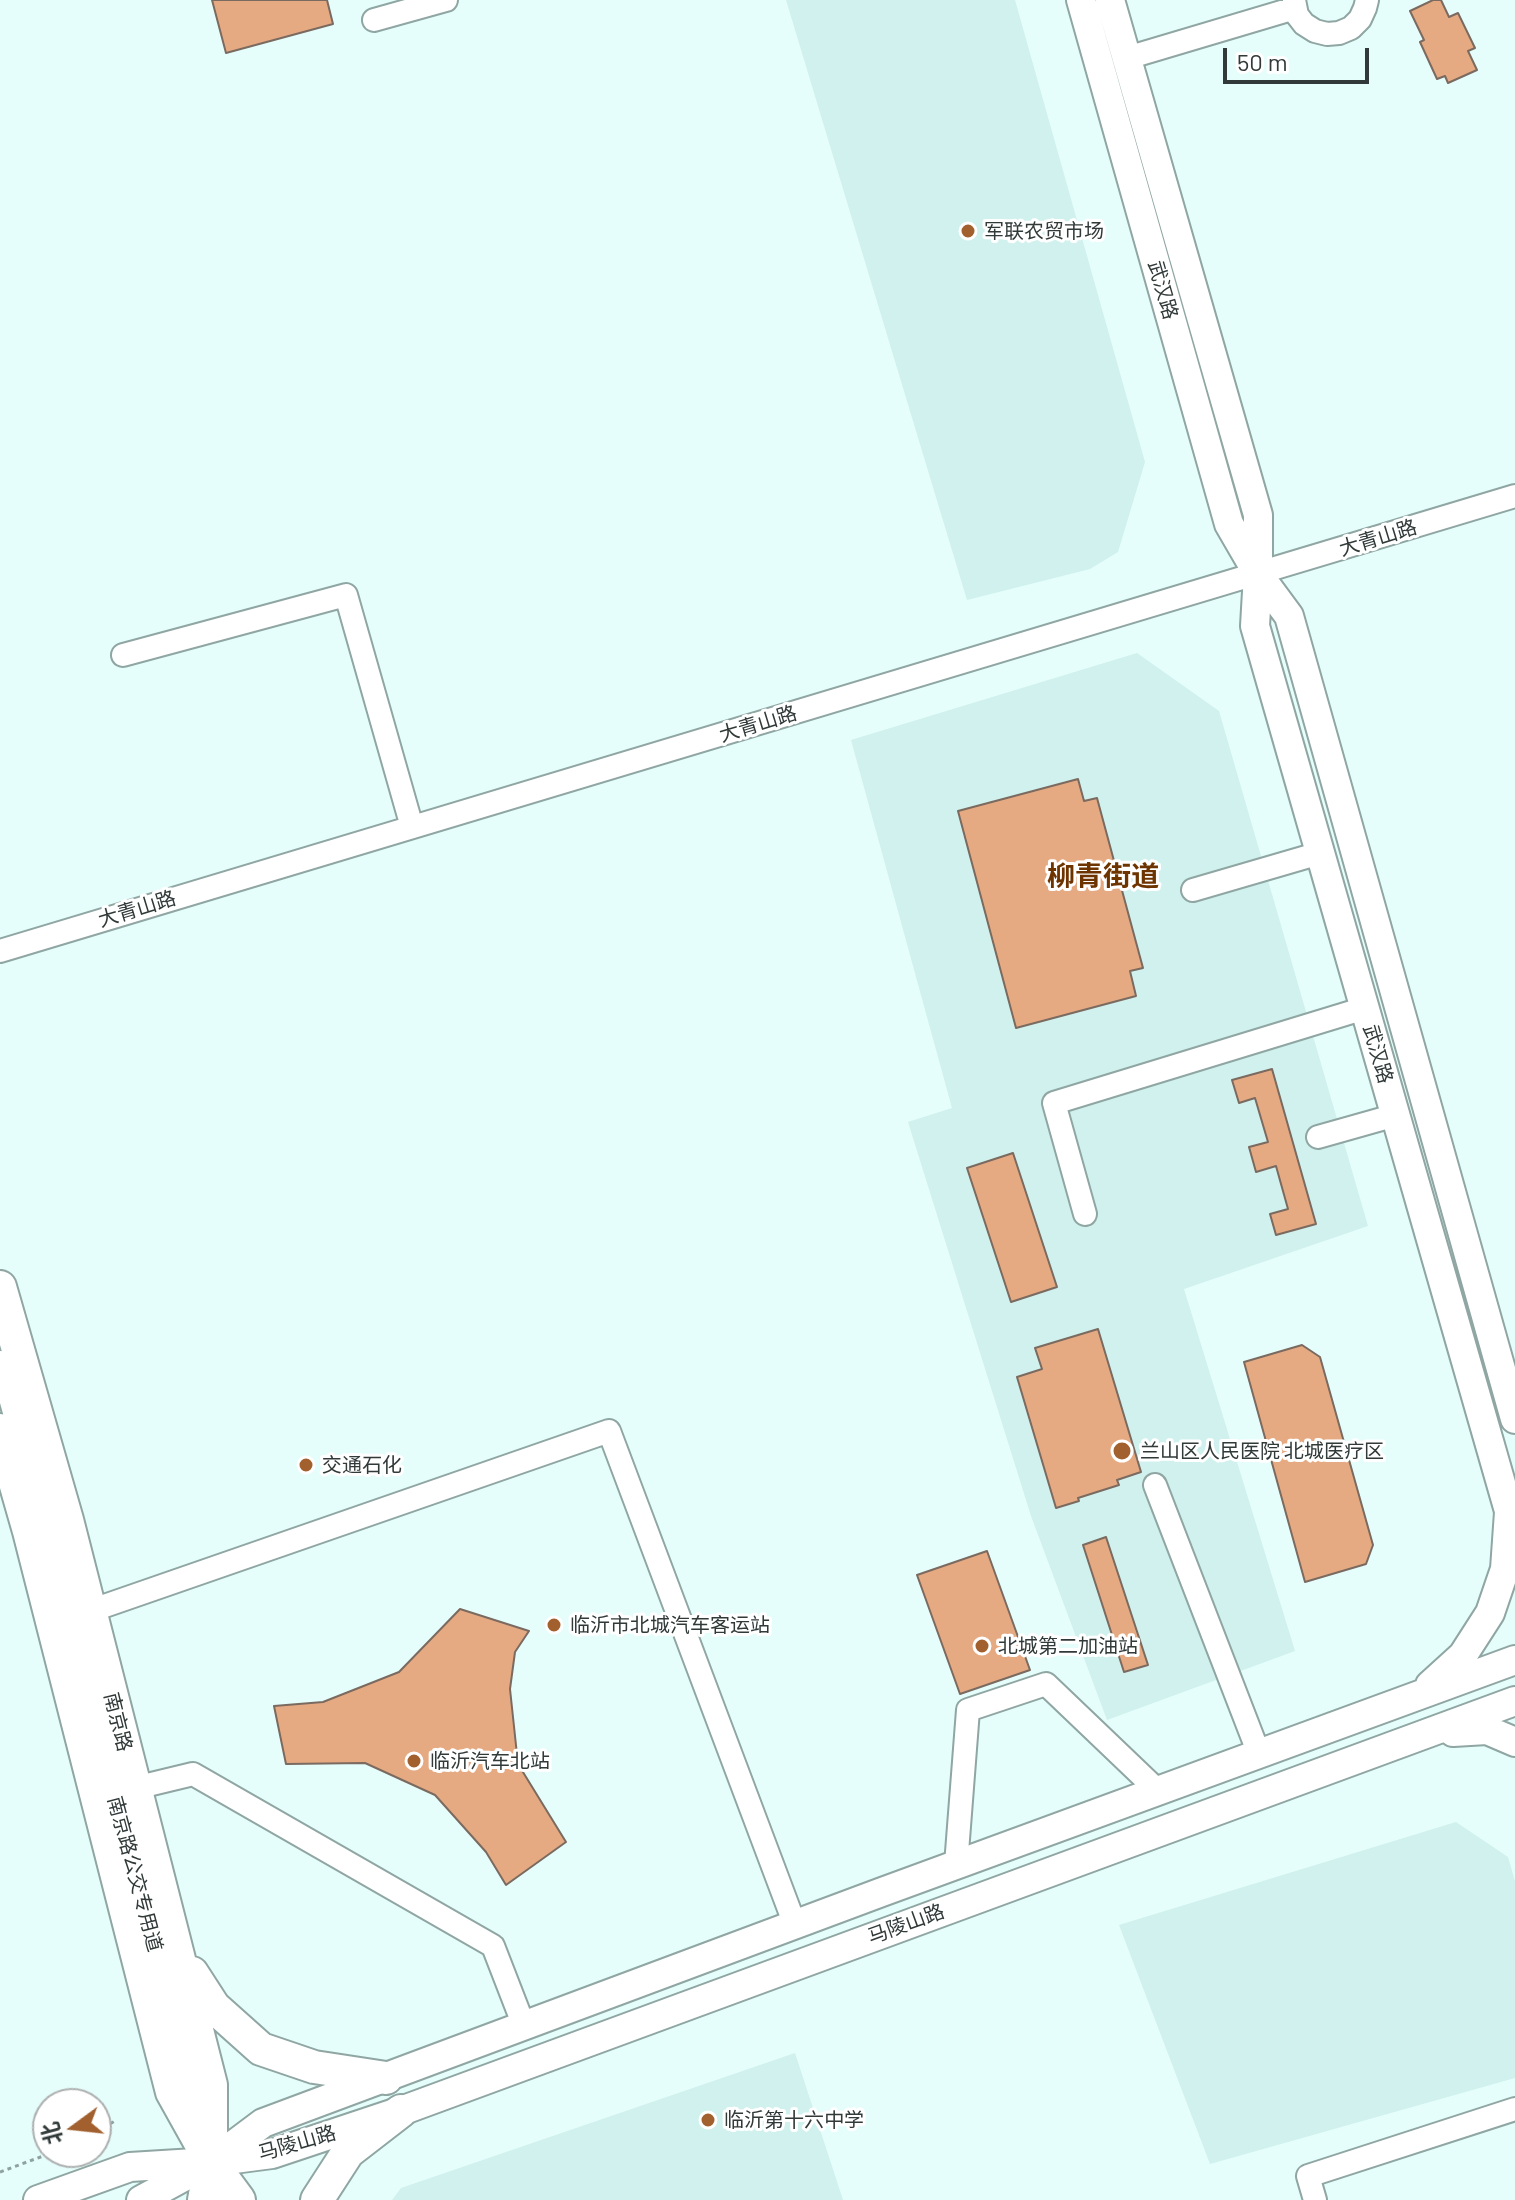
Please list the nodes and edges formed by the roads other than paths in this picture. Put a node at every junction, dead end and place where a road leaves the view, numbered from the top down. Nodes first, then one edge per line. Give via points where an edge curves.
1 (446, 0) edge
2 (1081, 0) edge
3 (1110, 0) edge
4 (1367, 0) edge
5 (1294, 4) edge
6 (374, 20) dead end
7 (1127, 58) junction
8 (1515, 496) edge
9 (1258, 574) junction
10 (123, 655) dead end
11 (412, 827) junction
12 (1320, 853) junction
13 (1193, 890) dead end
14 (0, 951) edge
15 (1365, 1008) junction
16 (1396, 1115) junction
17 (1318, 1137) dead end
18 (1085, 1214) dead end
19 (0, 1287) edge
20 (0, 1362) edge
21 (1515, 1419) edge
22 (0, 1430) edge
23 (1155, 1485) dead end
24 (1512, 1520) edge
25 (90, 1611) junction
26 (1515, 1660) edge
27 (1419, 1695) junction
28 (1515, 1701) edge
29 (1425, 1733) junction
30 (1515, 1742) edge
31 (1259, 1754) junction
32 (135, 1788) junction
33 (1158, 1791) junction
34 (956, 1865) junction
35 (795, 1925) junction
36 (175, 1944) junction
37 (524, 2026) junction
38 (386, 2078) junction
39 (1515, 2109) edge
40 (401, 2111) junction
41 (211, 2162) junction
42 (38, 2200) edge
43 (141, 2200) edge
44 (204, 2200) edge
45 (222, 2200) edge
46 (239, 2200) edge
47 (317, 2200) edge
48 (1315, 2200) edge

1 - 6 street
2 - 9 main road, 武汉路 via 1229,524
3 - 7 main road, 武汉路
4 - 5 street via 1351,28 1327,34 1304,24
5 - 7 street
7 - 9 main road, 武汉路 via 1258,515
8 - 9 street, 大青山路
9 - 11 street, 大青山路
9 - 12 main road, 武汉路 via 1255,626
9 - 21 main road, 武汉路 via 1289,616
10 - 11 street via 346,595
11 - 14 street, 大青山路
12 - 13 street
12 - 15 main road, 武汉路
15 - 16 main road, 武汉路
15 - 18 street via 1054,1103
16 - 17 street
16 - 24 main road, 武汉路
19 - 25 highway, 南京路
20 - 41 street, 南京路公交专用道
22 - 41 highway, 南京路 via 172,2092
23 - 31 street
24 - 27 main road, 武汉路 via 1505,1569 1490,1613 1463,1655
25 - 32 highway, 南京路
25 - 35 street via 609,1431
26 - 27 main road, 马陵山路
27 - 31 main road, 马陵山路
28 - 29 main road, 马陵山路
29 - 30 main road via 1487,1730
29 - 40 main road, 马陵山路
31 - 33 main road, 马陵山路
32 - 36 highway, 南京路
32 - 37 street via 193,1774 493,1946
33 - 34 main road, 马陵山路
33 - 34 street via 1046,1684 968,1710
34 - 35 main road, 马陵山路
35 - 37 main road, 马陵山路
36 - 38 highway via 214,2007 261,2049 314,2067
36 - 41 highway, 南京路 via 211,2085
37 - 38 main road, 马陵山路
38 - 41 main road, 马陵山路 via 263,2123
39 - 48 street via 1308,2176
40 - 41 main road, 马陵山路 via 272,2154
40 - 47 highway via 348,2152
41 - 42 main road via 130,2167
41 - 43 main road
41 - 44 highway, 南京路
41 - 45 street, 南京路公交专用道
41 - 46 highway, 南京路

